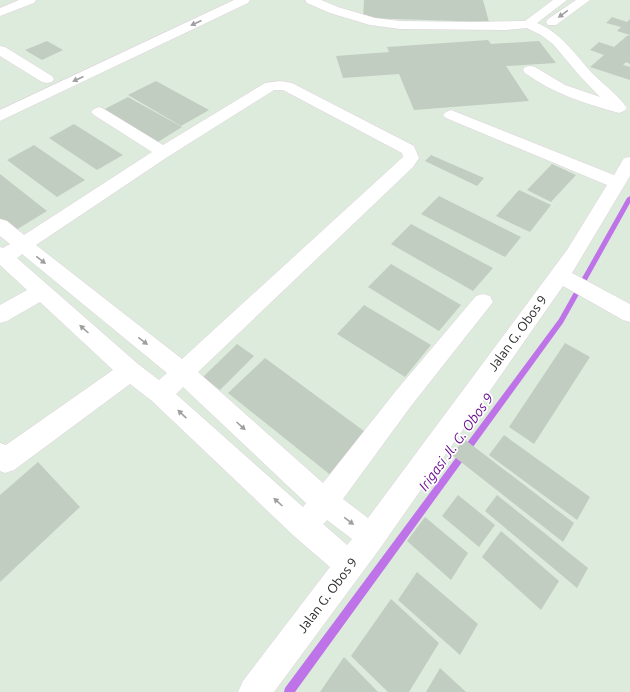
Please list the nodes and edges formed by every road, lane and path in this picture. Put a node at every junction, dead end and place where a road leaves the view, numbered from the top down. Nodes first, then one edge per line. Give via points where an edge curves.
1 (30, 0) edge
2 (244, 0) edge
3 (311, 0) edge
4 (561, 0) edge
5 (584, 0) edge
6 (222, 3) edge
7 (0, 12) edge
8 (528, 24) junction
9 (544, 30) junction
10 (0, 50) edge
11 (579, 67) junction
12 (530, 70) dead end
13 (47, 79) junction
14 (549, 83) junction
15 (33, 86) dead end
16 (624, 110) edge
17 (99, 112) dead end
18 (451, 115) dead end
19 (0, 116) edge
20 (163, 152) junction
21 (630, 162) edge
22 (618, 184) junction
23 (0, 226) edge
24 (9, 252) edge
25 (559, 275) junction
26 (42, 290) junction
27 (483, 302) dead end
28 (630, 314) edge
29 (0, 316) edge
30 (130, 371) junction
31 (182, 372) junction
32 (160, 394) junction
33 (2, 460) edge
34 (325, 502) junction
35 (304, 526) junction
36 (371, 537) junction
37 (349, 565) junction
38 (254, 692) edge

1 - 7 street
2 - 6 street
3 - 8 street via 364,20 384,24
4 - 8 street
5 -> 9 street
6 - 13 street
6 -> 19 street
8 - 9 street
9 - 11 street
10 - 13 street
11 - 14 street
11 - 16 street
12 - 14 street
13 - 15 street
14 - 16 street
17 - 20 street
18 - 22 street
20 - 24 street
20 - 31 street via 265,88 280,85 294,90 410,153 411,158
21 - 22 street, Jalan G. Obos 9
22 - 25 street, Jalan G. Obos 9
23 - 24 street
24 - 26 street
24 -> 31 street
25 - 28 street
25 - 36 street, Jalan G. Obos 9
26 - 29 street
30 -> 26 street
27 - 34 street via 403,398
30 - 32 street
30 - 33 street
31 - 32 street
31 -> 34 street
35 -> 32 street
34 - 35 street
34 -> 36 street
35 - 37 street
36 - 37 street, Jalan G. Obos 9
37 - 38 street, Jalan G. Obos 9

